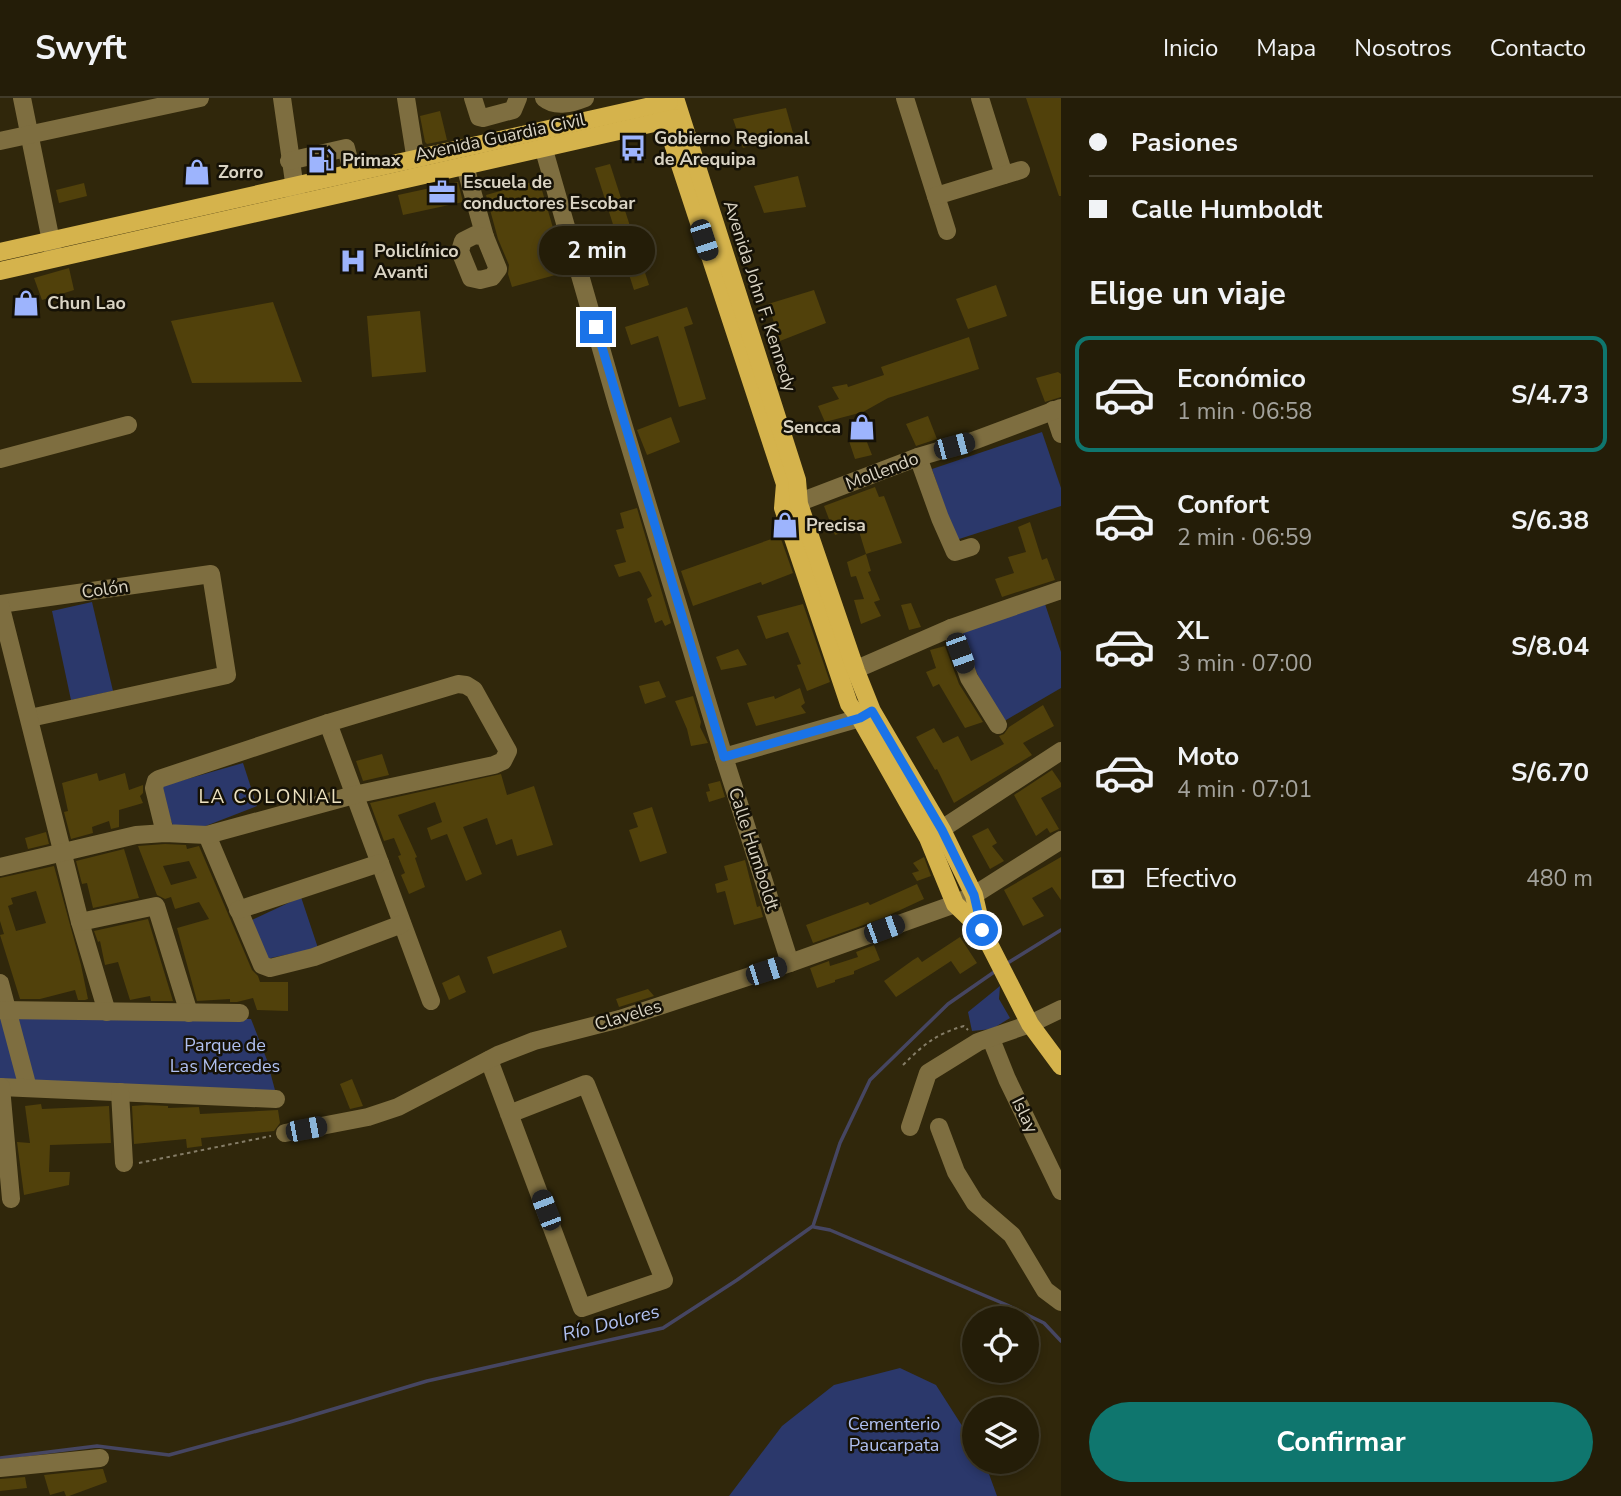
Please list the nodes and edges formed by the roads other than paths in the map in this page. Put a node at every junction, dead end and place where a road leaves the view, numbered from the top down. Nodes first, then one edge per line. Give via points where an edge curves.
1 (22, 98) edge
2 (200, 98) edge
3 (282, 98) edge
4 (406, 98) edge
5 (473, 98) edge
6 (518, 98) edge
7 (544, 98) edge
8 (905, 98) edge
9 (979, 98) edge
10 (590, 102) edge
11 (145, 104) edge
12 (669, 106) edge
13 (504, 112) junction
14 (508, 130) dead end
15 (539, 131) junction
16 (30, 135) junction
17 (0, 141) edge
18 (544, 149) junction
19 (289, 161) junction
20 (465, 166) junction
21 (417, 168) junction
22 (352, 171) junction
23 (295, 195) junction
24 (936, 195) junction
25 (947, 231) dead end
26 (485, 237) dead end
27 (52, 249) junction
28 (0, 252) edge
29 (0, 271) edge
30 (1057, 409) edge
31 (128, 425) dead end
32 (1061, 435) edge
33 (918, 457) junction
34 (0, 459) edge
35 (791, 506) junction
36 (971, 547) dead end
37 (1061, 590) edge
38 (0, 604) edge
39 (951, 628) junction
40 (849, 673) junction
41 (866, 715) junction
42 (30, 718) junction
43 (328, 723) junction
44 (998, 725) dead end
45 (1061, 751) edge
46 (724, 757) junction
47 (354, 795) junction
48 (165, 833) junction
49 (935, 834) junction
50 (206, 835) junction
51 (1061, 840) edge
52 (62, 853) junction
53 (380, 863) junction
54 (0, 867) edge
55 (974, 895) junction
56 (955, 904) junction
57 (238, 910) junction
58 (80, 922) junction
59 (401, 924) junction
60 (982, 930) junction
61 (790, 963) junction
62 (0, 983) edge
63 (431, 1001) dead end
64 (1061, 1009) edge
65 (4, 1010) edge
66 (107, 1012) junction
67 (189, 1013) junction
68 (240, 1013) dead end
69 (1030, 1024) junction
70 (985, 1040) junction
71 (489, 1060) junction
72 (1061, 1066) edge
73 (0, 1087) edge
74 (28, 1088) junction
75 (120, 1092) junction
76 (276, 1099) dead end
77 (509, 1114) junction
78 (910, 1127) dead end
79 (939, 1127) dead end
80 (285, 1133) road end
81 (128, 1164) road end
82 (1061, 1191) edge
83 (11, 1199) dead end
84 (1061, 1302) edge
85 (100, 1458) dead end
86 (0, 1468) edge

1 - 16 street
2 - 11 street
3 - 19 street
4 - 21 street
5 - 13 street via 479,117
6 - 13 street via 513,110
7 - 10 street via 559,104
8 - 24 street
9 - 24 street via 1012,172
11 - 16 street
12 - 15 main road, Avenida Guardia Civil
12 - 18 main road, Avenida Guardia Civil
12 - 35 main road, Avenida John F. Kennedy via 770,419 797,480
13 - 14 street
15 - 18 street, Calle Humboldt
15 - 21 main road, Avenida Guardia Civil
16 - 17 street
16 - 27 street
18 - 20 main road, Avenida Guardia Civil
18 - 46 street, Calle Humboldt
19 - 22 street via 346,148
19 - 23 street
20 - 21 main road, Avenida Guardia Civil
20 - 26 street
21 - 22 main road, Avenida Guardia Civil
21 - 23 main road, Avenida Guardia Civil
22 - 23 main road, Avenida Guardia Civil
23 - 27 main road, Avenida Guardia Civil
24 - 25 street
27 - 28 main road, Avenida Guardia Civil
27 - 29 main road, Avenida Guardia Civil
30 - 32 street
30 - 33 street, Mollendo
31 - 34 street
33 - 35 street, Mollendo
33 - 36 street via 955,552
35 - 40 main road, Avenida John F. Kennedy
37 - 39 street
38 - 42 street
38 - 42 street, Colón via 211,574 227,675
39 - 40 street
39 - 44 street via 969,678
40 - 41 main road, Avenida John F. Kennedy
41 - 46 street
41 - 49 main road, Avenida John F. Kennedy
42 - 52 street
43 - 47 street
43 - 47 street via 466,685 474,690 508,751 503,761 494,765
43 - 48 street via 156,781
45 - 49 street
46 - 61 street, Calle Humboldt
47 - 50 street
47 - 53 street
48 - 50 street
48 - 52 street via 136,835
49 - 55 main road, Avenida John F. Kennedy
49 - 56 main road, Avenida John F. Kennedy
50 - 57 street
51 - 55 street, Claveles
52 - 54 street
52 - 58 street
53 - 57 street
53 - 59 street
55 - 56 street, Claveles
55 - 60 main road, Avenida John F. Kennedy
56 - 60 main road, Avenida John F. Kennedy
56 - 61 street, Claveles
57 - 59 street via 262,965 270,968 314,957
58 - 66 street
58 - 67 street via 156,906
59 - 63 street
60 - 69 main road, Avenida John F. Kennedy
61 - 71 street, Claveles via 620,1019 534,1041
62 - 65 street
64 - 69 street
65 - 66 street
65 - 74 street
66 - 67 street
67 - 68 street
69 - 70 street
69 - 72 main road, Avenida John F. Kennedy
70 - 78 street via 928,1073
70 - 82 street, Islay
71 - 77 street
71 - 80 street, Claveles via 398,1107
73 - 74 street
73 - 83 street
74 - 75 street
75 - 76 street
75 - 81 street
77 - 77 street via 582,1308 664,1280 586,1084
79 - 84 street via 956,1172 975,1203 1012,1235 1045,1290
85 - 86 street

